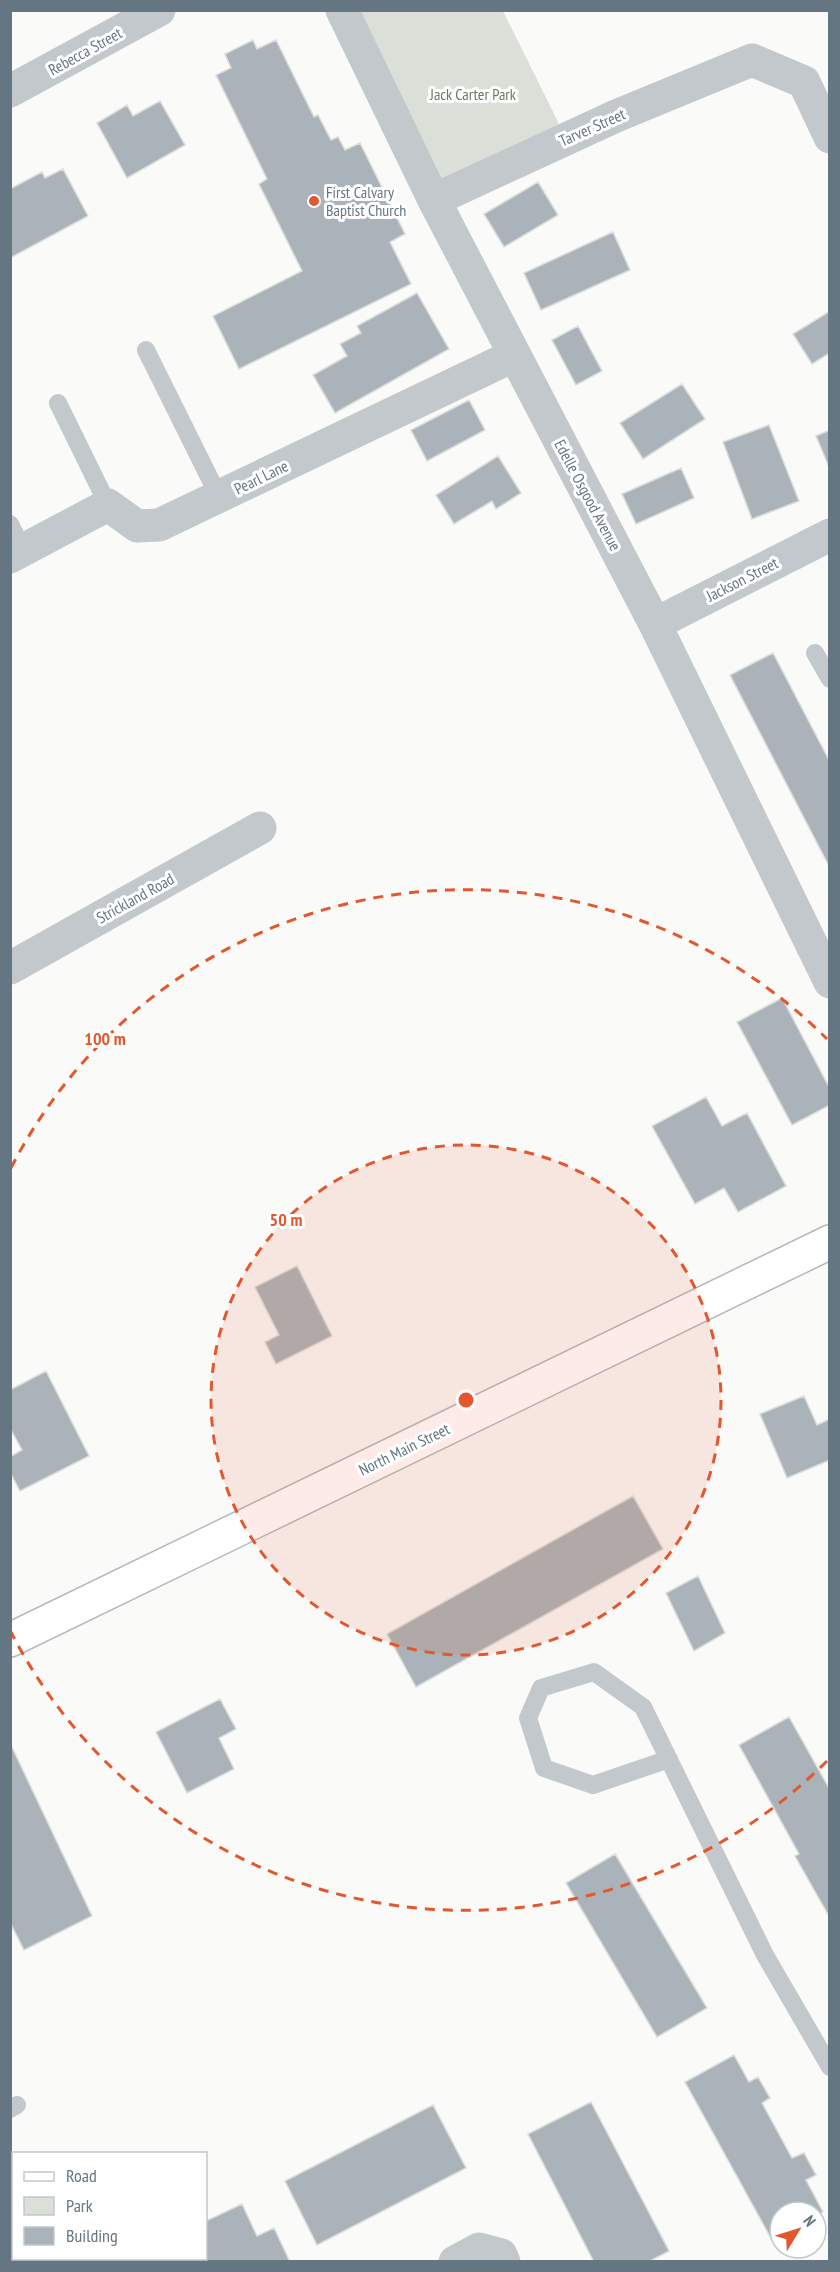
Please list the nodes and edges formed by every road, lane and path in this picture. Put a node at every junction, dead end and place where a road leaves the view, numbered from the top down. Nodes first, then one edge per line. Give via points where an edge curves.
1 (159, 10) edge
2 (342, 10) edge
3 (10, 91) edge
4 (830, 137) edge
5 (434, 200) junction
6 (146, 350) dead end
7 (514, 355) junction
8 (58, 404) dead end
9 (219, 497) junction
10 (108, 505) junction
11 (830, 535) edge
12 (15, 543) edge
13 (655, 624) junction
14 (815, 653) dead end
15 (830, 679) edge
16 (260, 828) dead end
17 (820, 940) edge
18 (10, 968) edge
19 (830, 982) edge
20 (830, 1242) edge
21 (10, 1640) edge
22 (669, 1759) junction
23 (830, 2067) edge
24 (455, 2262) edge
25 (504, 2262) edge

1 - 3 street, Rebecca Street
2 - 5 street, Edelle Osgood Avenue
4 - 5 street, Tarver Street via 804,82 752,60 616,116
5 - 7 street, Edelle Osgood Avenue
6 - 9 lane
7 - 9 street, Pearl Lane
7 - 13 street, Edelle Osgood Avenue
8 - 10 lane
9 - 10 street, Pearl Lane via 159,525 137,526
10 - 12 street
11 - 13 street, Jackson Street
13 - 17 street, Edelle Osgood Avenue
14 - 15 lane
16 - 18 street, Strickland Road
17 - 19 street, Edelle Osgood Avenue
20 - 21 street, North Main Street
22 - 22 lane via 643,1707 594,1672 541,1688 528,1718 544,1768 593,1785
22 - 23 lane via 765,1955
24 - 25 street via 479,2249 501,2255

